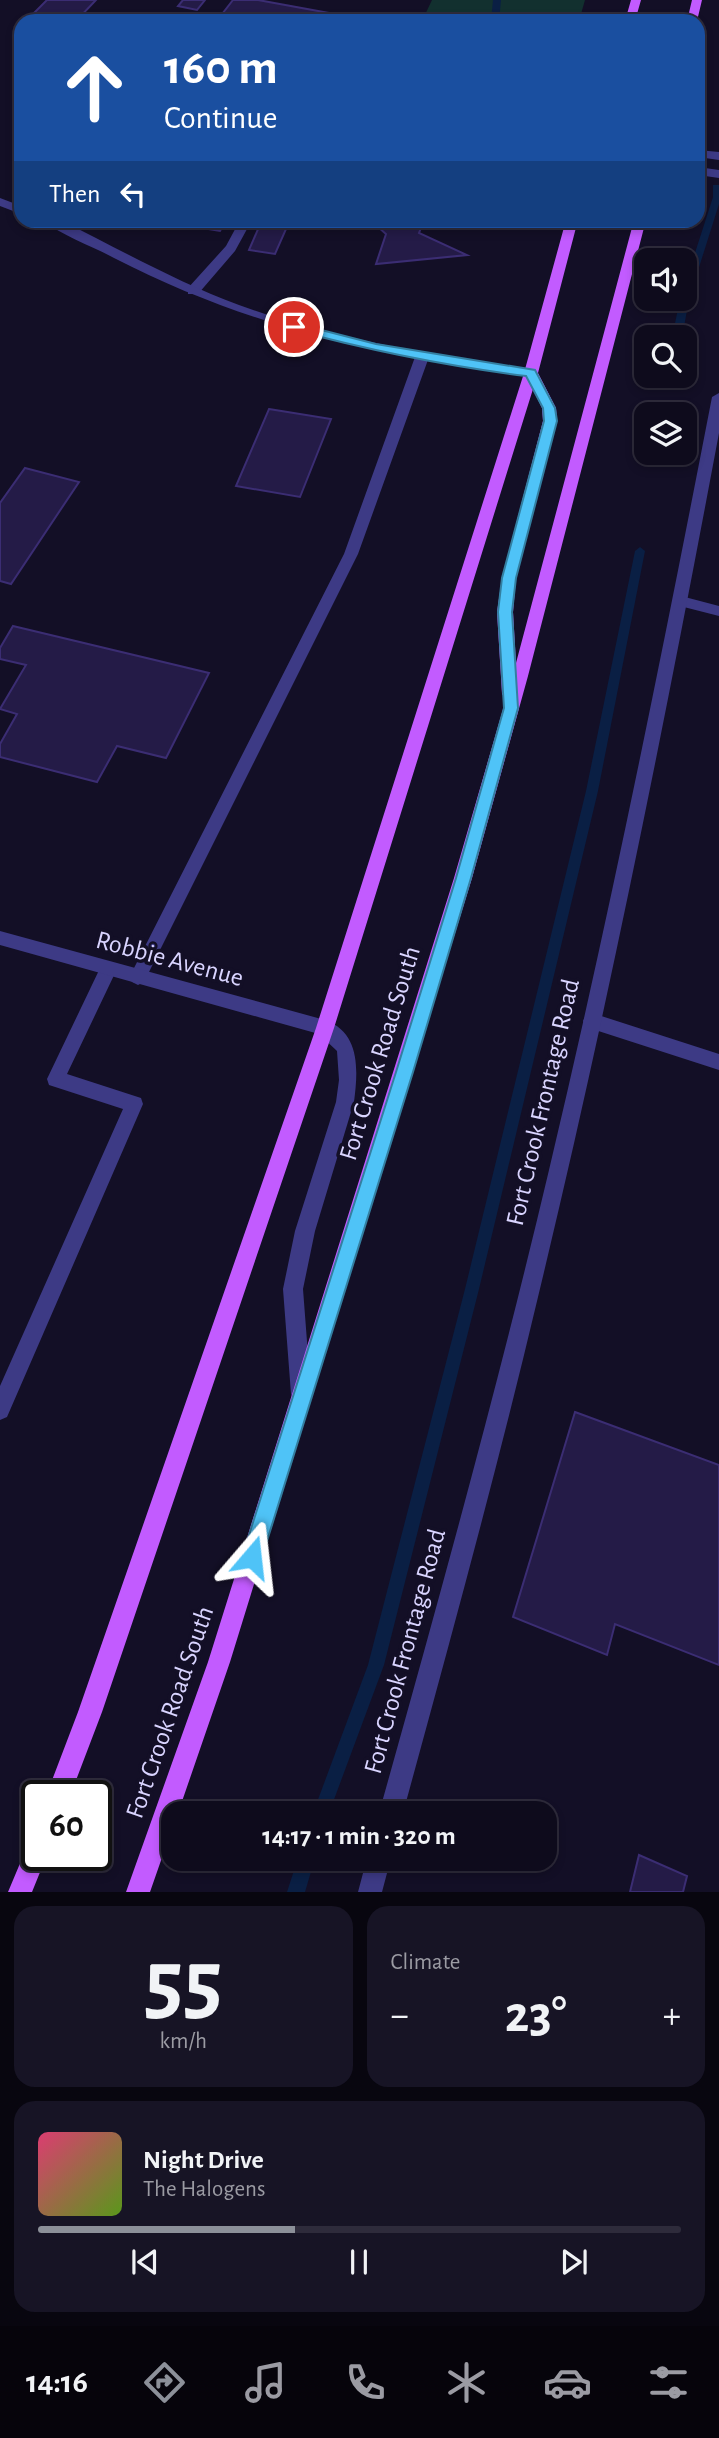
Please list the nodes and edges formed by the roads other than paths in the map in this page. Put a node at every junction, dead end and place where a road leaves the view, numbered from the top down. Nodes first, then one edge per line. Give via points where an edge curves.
1 (65, 228) edge
2 (242, 228) edge
3 (570, 228) edge
4 (638, 228) edge
5 (193, 291) junction
6 (422, 356) junction
7 (531, 373) junction
8 (719, 397) edge
9 (681, 601) junction
10 (719, 611) edge
11 (511, 708) junction
12 (0, 938) edge
13 (108, 969) junction
14 (138, 977) junction
15 (592, 1021) junction
16 (326, 1028) junction
17 (719, 1062) edge
18 (301, 1400) junction
19 (0, 1410) edge
20 (64, 1780) edge
21 (394, 1801) edge
22 (28, 1871) edge
23 (376, 1871) edge
24 (20, 1892) edge
25 (138, 1892) edge
26 (370, 1892) edge

1 - 5 street
2 - 5 street
3 - 7 main road
4 - 11 main road, Fort Crook Road South
5 - 6 street via 320,334
6 - 7 street
6 - 14 street via 351,554
7 - 11 main road via 549,408 550,421 509,578 505,612
7 - 16 main road
8 - 9 street, Fort Crook Frontage Road
9 - 10 street
9 - 15 street, Fort Crook Frontage Road
11 - 18 main road, Fort Crook Road South via 421,1020
12 - 13 street, Robbie Avenue
13 - 14 street, Robbie Avenue
13 - 19 street via 55,1079 134,1104
14 - 16 street, Robbie Avenue
15 - 17 street
15 - 21 street, Fort Crook Frontage Road via 496,1427
16 - 18 street via 346,1048 348,1080 293,1289
16 - 20 main road
18 - 25 main road, Fort Crook Road South via 219,1662
22 - 24 main road
23 - 26 street

